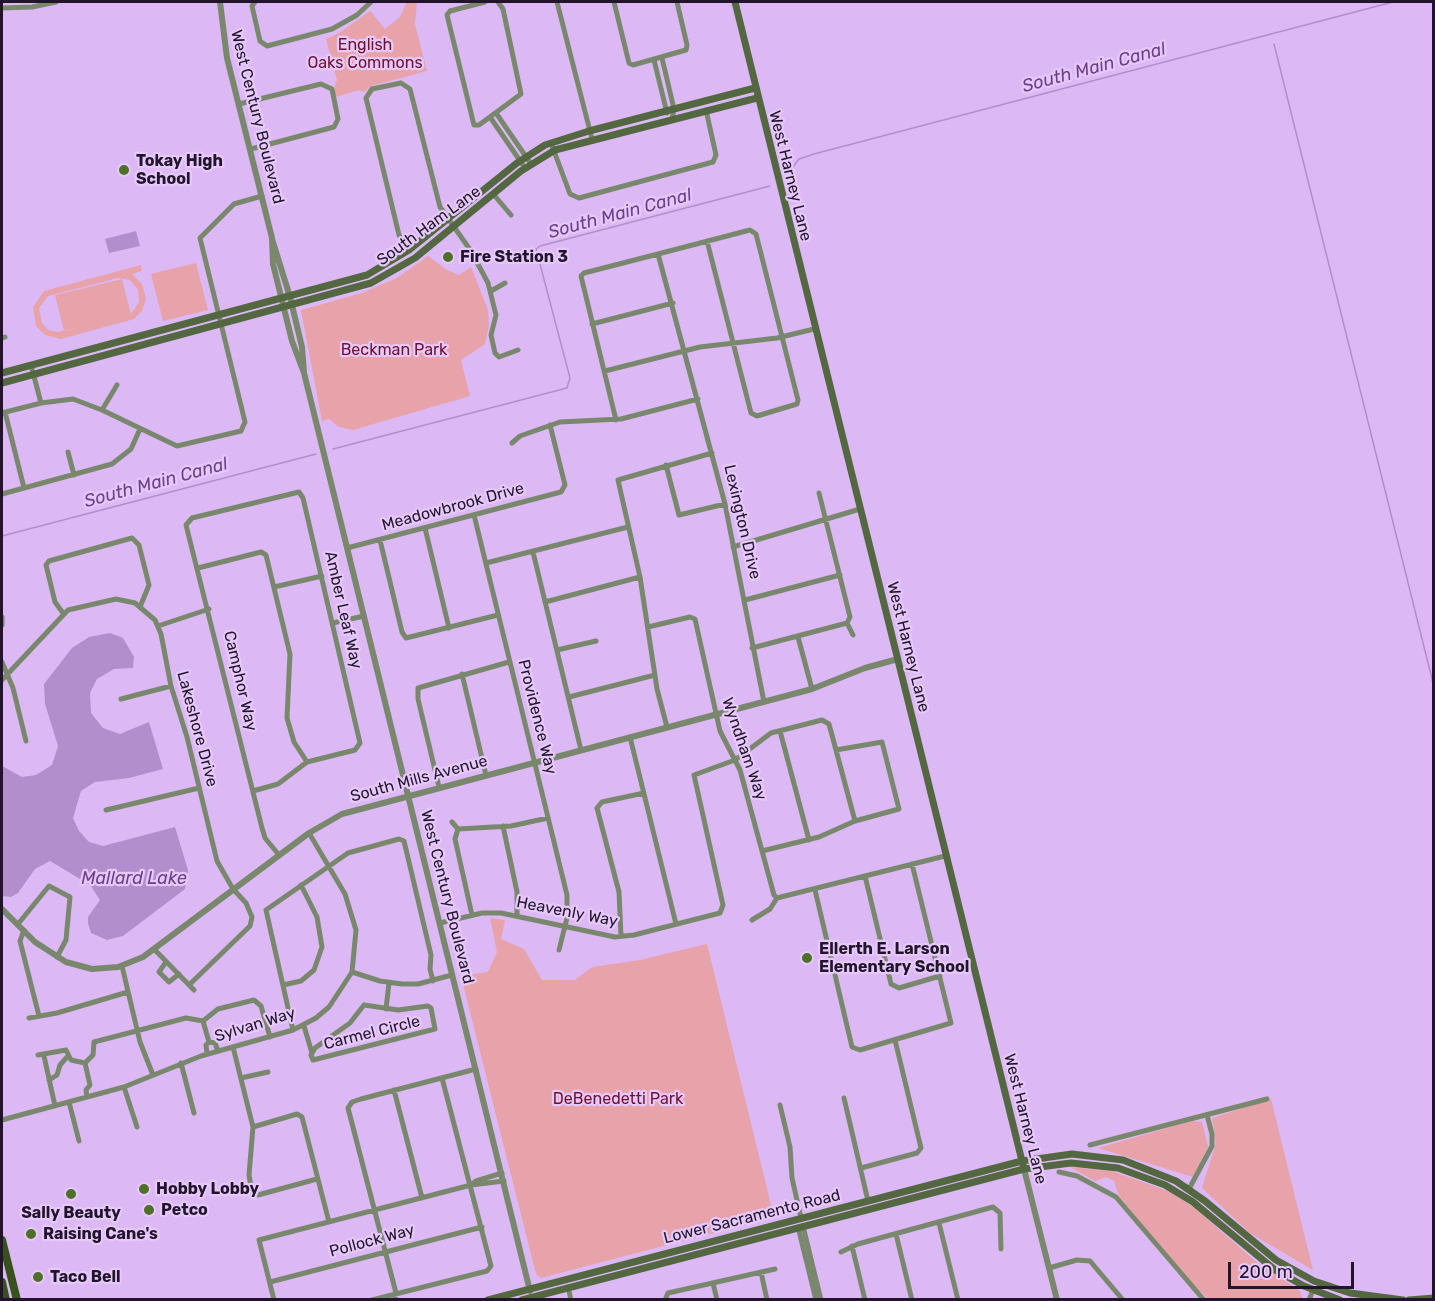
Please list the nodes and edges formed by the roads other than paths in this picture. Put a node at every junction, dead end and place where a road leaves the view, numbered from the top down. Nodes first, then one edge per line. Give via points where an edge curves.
1 (56, 2) edge
2 (220, 2) edge
3 (255, 2) edge
4 (371, 2) edge
5 (485, 2) edge
6 (498, 2) edge
7 (557, 2) edge
8 (614, 2) edge
9 (677, 2) edge
10 (735, 2) edge
11 (2, 8) edge
12 (662, 58) junction
13 (654, 60) junction
14 (755, 88) junction
15 (758, 98) junction
16 (239, 104) junction
17 (670, 110) junction
18 (706, 110) junction
19 (496, 112) junction
20 (490, 117) junction
21 (672, 119) junction
22 (589, 131) junction
23 (591, 139) junction
24 (553, 146) junction
25 (251, 149) junction
26 (524, 159) junction
27 (528, 166) junction
28 (494, 195) junction
29 (262, 196) junction
30 (511, 215) dead end
31 (448, 220) junction
32 (453, 227) junction
33 (707, 241) junction
34 (410, 250) junction
35 (658, 254) junction
36 (505, 283) dead end
37 (491, 291) junction
38 (286, 298) junction
39 (672, 303) junction
40 (292, 305) junction
41 (284, 307) junction
42 (218, 316) junction
43 (221, 324) junction
44 (592, 324) junction
45 (814, 329) junction
46 (782, 337) junction
47 (734, 342) junction
48 (518, 350) dead end
49 (685, 351) junction
50 (31, 365) junction
51 (605, 371) junction
52 (2, 373) edge
53 (304, 373) junction
54 (34, 374) junction
55 (2, 383) edge
56 (117, 385) dead end
57 (698, 399) junction
58 (41, 403) junction
59 (102, 410) junction
60 (3, 413) edge
61 (616, 420) junction
62 (550, 425) junction
63 (140, 429) junction
64 (512, 442) dead end
65 (69, 452) dead end
66 (712, 453) junction
67 (666, 465) junction
68 (74, 475) junction
69 (24, 488) junction
70 (819, 493) dead end
71 (2, 494) edge
72 (725, 504) junction
73 (860, 508) junction
74 (474, 515) junction
75 (199, 516) joint
76 (826, 518) junction
77 (628, 527) junction
78 (425, 528) junction
79 (380, 540) junction
80 (734, 547) junction
81 (347, 549) junction
82 (533, 552) junction
83 (486, 563) junction
84 (198, 568) junction
85 (840, 575) junction
86 (322, 576) junction
87 (640, 577) junction
88 (274, 587) junction
89 (746, 600) junction
90 (545, 602) junction
91 (141, 607) junction
92 (209, 609) junction
93 (63, 613) junction
94 (498, 615) junction
95 (364, 616) junction
96 (2, 617) edge
97 (333, 623) junction
98 (847, 623) junction
99 (2, 625) edge
100 (158, 626) junction
101 (648, 627) junction
102 (449, 628) junction
103 (853, 635) dead end
104 (798, 637) junction
105 (596, 641) dead end
106 (752, 648) junction
107 (557, 650) junction
108 (898, 659) junction
109 (509, 662) junction
110 (2, 663) edge
111 (462, 674) junction
112 (655, 675) junction
113 (3, 676) edge
114 (171, 686) junction
115 (812, 688) junction
116 (569, 696) junction
117 (121, 699) dead end
118 (764, 702) junction
119 (716, 714) junction
120 (667, 728) junction
121 (780, 731) junction
122 (630, 738) junction
123 (27, 741) dead end
124 (581, 750) junction
125 (836, 750) junction
126 (735, 760) junction
127 (307, 762) junction
128 (534, 762) junction
129 (486, 775) junction
130 (439, 787) junction
131 (199, 788) junction
132 (253, 791) junction
133 (644, 792) junction
134 (408, 796) junction
135 (106, 810) dead end
136 (548, 818) junction
137 (855, 821) junction
138 (452, 822) dead end
139 (503, 826) junction
140 (458, 829) junction
141 (309, 833) junction
142 (809, 840) junction
143 (762, 850) junction
144 (279, 855) junction
145 (945, 856) junction
146 (329, 864) junction
147 (912, 864) junction
148 (865, 876) junction
149 (300, 885) junction
150 (233, 889) junction
151 (815, 890) junction
152 (777, 898) junction
153 (2, 909) edge
154 (472, 915) junction
155 (517, 916) junction
156 (752, 920) dead end
157 (440, 923) junction
158 (18, 924) junction
159 (676, 924) junction
160 (565, 925) junction
161 (24, 930) junction
162 (621, 936) junction
163 (153, 949) junction
164 (559, 950) dead end
165 (57, 957) junction
166 (165, 962) junction
167 (122, 966) junction
168 (352, 972) junction
169 (179, 975) junction
170 (452, 975) junction
171 (940, 976) junction
172 (433, 981) junction
173 (389, 983) junction
174 (189, 985) junction
175 (283, 985) junction
176 (194, 990) dead end
177 (128, 992) junction
178 (386, 1009) junction
179 (39, 1016) junction
180 (29, 1018) dead end
181 (203, 1021) junction
182 (304, 1026) junction
183 (293, 1030) junction
184 (138, 1031) junction
185 (270, 1037) junction
186 (895, 1040) junction
187 (209, 1042) junction
188 (233, 1047) junction
189 (218, 1051) junction
190 (312, 1053) junction
191 (207, 1054) junction
192 (68, 1056) junction
193 (85, 1063) junction
194 (181, 1063) junction
195 (476, 1069) junction
196 (268, 1072) dead end
197 (153, 1075) junction
198 (241, 1078) junction
199 (442, 1078) junction
200 (49, 1080) junction
201 (90, 1085) junction
202 (124, 1087) junction
203 (394, 1090) junction
204 (99, 1094) junction
205 (87, 1097) junction
206 (844, 1098) dead end
207 (1267, 1099) dead end
208 (69, 1102) junction
209 (780, 1105) dead end
210 (55, 1106) junction
211 (194, 1113) dead end
212 (1207, 1115) junction
213 (2, 1120) edge
214 (137, 1127) dead end
215 (253, 1127) junction
216 (79, 1141) dead end
217 (1089, 1145) dead end
218 (1022, 1161) junction
219 (861, 1168) junction
220 (1024, 1169) junction
221 (1059, 1172) dead end
222 (502, 1173) junction
223 (317, 1179) junction
224 (504, 1180) junction
225 (471, 1185) junction
226 (1189, 1189) junction
227 (422, 1198) junction
228 (868, 1201) junction
229 (375, 1210) junction
230 (801, 1218) junction
231 (830, 1219) junction
232 (329, 1222) junction
233 (939, 1222) junction
234 (482, 1227) junction
235 (800, 1227) junction
236 (896, 1234) junction
237 (2, 1240) edge
238 (852, 1246) junction
239 (1002, 1249) dead end
240 (385, 1252) junction
241 (841, 1252) dead end
242 (1049, 1268) junction
243 (775, 1269) dead end
244 (761, 1272) junction
245 (2, 1282) edge
246 (270, 1282) junction
247 (713, 1283) junction
248 (568, 1287) junction
249 (530, 1289) junction
250 (1313, 1290) junction
251 (1350, 1293) junction
252 (395, 1296) edge
253 (665, 1297) edge
254 (532, 1298) edge
255 (1434, 1298) edge
256 (6, 1299) edge
257 (17, 1299) edge
258 (274, 1299) edge
259 (372, 1299) edge
260 (400, 1299) edge
261 (488, 1299) edge
262 (522, 1299) edge
263 (571, 1299) edge
264 (717, 1299) edge
265 (767, 1299) edge
266 (818, 1299) edge
267 (865, 1299) edge
268 (912, 1299) edge
269 (958, 1299) edge
270 (1057, 1299) edge
271 (1124, 1299) edge
272 (1204, 1299) edge
273 (1309, 1299) edge
274 (1340, 1299) edge
275 (1403, 1299) edge
276 (1409, 1299) edge

1 - 11 street
2 - 16 street, West Century Boulevard via 226,58
3 - 4 street via 252,6 260,40 267,46 332,29
5 - 20 street via 450,10 447,15 473,128
6 - 19 street via 522,90 520,96
7 - 22 street
8 - 13 street via 629,63
9 - 12 street via 687,47 684,52
10 - 14 main road, West Harney Lane
12 - 13 street
12 - 17 street
13 - 17 street
14 - 15 main road, West Harney Lane
14 - 17 main road, South Ham Lane
15 - 18 main road, South Ham Lane
15 - 45 main road, West Harney Lane
16 - 25 street, West Century Boulevard
16 - 25 street via 321,84 332,89 338,119 334,127
17 - 21 street
17 - 22 main road, South Ham Lane
18 - 21 main road, South Ham Lane
18 - 24 street via 716,155 713,162 575,198 570,194
19 - 20 street
19 - 26 street
20 - 26 street
21 - 23 main road, South Ham Lane
22 - 23 street
22 - 24 main road, South Ham Lane
23 - 24 main road, South Ham Lane
24 - 26 main road, South Ham Lane
24 - 27 main road, South Ham Lane
25 - 29 street, West Century Boulevard
26 - 27 street
26 - 31 main road, South Ham Lane
27 - 28 main road, South Ham Lane
28 - 30 street
28 - 32 main road, South Ham Lane
29 - 38 street, West Century Boulevard
29 - 42 street via 234,204 200,238
31 - 32 street
31 - 34 main road, South Ham Lane
31 - 34 street via 436,198 409,86 401,83 369,91 366,98 399,235
32 - 37 street via 481,267
32 - 40 main road, South Ham Lane via 389,274 360,287
33 - 35 street
33 - 46 street via 754,231
33 - 47 street
34 - 38 main road, South Ham Lane via 368,275
35 - 39 street, Lexington Drive
35 - 44 street via 581,276
36 - 37 street
37 - 48 street via 496,315 491,335 495,353 499,357
38 - 40 street, West Century Boulevard
38 - 41 street, West Century Boulevard
38 - 42 main road, South Ham Lane
39 - 44 street
39 - 49 street, Lexington Drive
40 - 41 main road, South Ham Lane
40 - 53 street, West Century Boulevard
41 - 43 main road, South Ham Lane
41 - 53 street, West Century Boulevard
42 - 43 street
42 - 50 main road, South Ham Lane
43 - 54 main road, South Ham Lane
43 - 63 street via 244,428 177,446
44 - 51 street
45 - 46 street
45 - 73 main road, West Harney Lane
46 - 47 street
46 - 47 street via 798,400 795,406 757,416 751,413
47 - 49 street
49 - 51 street
49 - 57 street, Lexington Drive
50 - 52 main road, South Ham Lane
50 - 54 street
51 - 61 street
53 - 81 street, West Century Boulevard
54 - 55 main road, South Ham Lane
54 - 58 street
56 - 59 street
57 - 61 street
57 - 66 street, Lexington Drive
58 - 59 street via 73,399
58 - 60 street
59 - 63 street
60 - 69 street
61 - 62 street
62 - 64 street
62 - 74 street, Meadowbrook Drive via 564,489
63 - 68 street via 131,449 119,460
65 - 68 street
66 - 67 street
66 - 72 street, Lexington Drive
67 - 72 street via 679,515
67 - 77 street via 618,480
68 - 69 street
69 - 71 street
70 - 76 street
72 - 80 street, Lexington Drive
73 - 76 street
73 - 108 main road, West Harney Lane
74 - 78 street, Meadowbrook Drive
74 - 83 street, Providence Way
75 - 84 street, Camphor Way via 188,521 186,528
75 - 86 street, Amber Leaf Way via 300,493
76 - 80 street
76 - 85 street
77 - 82 street
77 - 87 street
78 - 79 street, Meadowbrook Drive
78 - 102 street
79 - 81 street, Meadowbrook Drive
79 - 102 street via 404,636
80 - 89 street, Lexington Drive
81 - 95 street, West Century Boulevard
82 - 83 street
82 - 90 street
83 - 94 street, Providence Way
84 - 88 street via 261,552 266,555
84 - 92 street, Camphor Way
85 - 89 street
85 - 98 street via 850,617
86 - 88 street
86 - 97 street, Amber Leaf Way
87 - 90 street
87 - 101 street
88 - 127 street via 290,661 287,718 294,742
89 - 106 street, Lexington Drive
90 - 107 street
91 - 93 street via 116,599
91 - 93 street via 149,585 139,545 132,538 49,561 46,565 55,602
91 - 100 street, Lakeshore Drive
92 - 100 street
92 - 132 street, Camphor Way
93 - 113 street
94 - 102 street
94 - 109 street, Providence Way
95 - 97 street
95 - 134 street, West Century Boulevard
96 - 99 street
97 - 127 street, Amber Leaf Way via 360,742 357,749
98 - 103 street
98 - 104 street
100 - 114 street, Lakeshore Drive
101 - 112 street
101 - 119 street, Wyndham Way via 694,619
104 - 106 street
104 - 115 street
105 - 107 street
106 - 118 street, Lexington Drive
107 - 116 street
108 - 115 street, South Mills Avenue
108 - 145 main road, West Harney Lane
109 - 111 street
109 - 128 street, Providence Way
110 - 113 street
111 - 129 street
111 - 130 street via 420,686 418,699
112 - 116 street
112 - 120 street
113 - 123 street via 13,688
114 - 117 street
114 - 131 street, Lakeshore Drive
115 - 118 street, South Mills Avenue
116 - 124 street
118 - 119 street, South Mills Avenue
119 - 120 street, South Mills Avenue
119 - 126 street, Wyndham Way via 724,742
120 - 122 street, South Mills Avenue
121 - 125 street via 826,721
121 - 126 street via 762,739
121 - 142 street
122 - 124 street, South Mills Avenue
122 - 133 street
124 - 128 street, South Mills Avenue
125 - 137 street
125 - 137 street via 882,742 898,809
126 - 143 street, Wyndham Way
126 - 159 street, Heavenly Way via 696,772 693,779 723,910
127 - 132 street via 278,784
128 - 129 street, South Mills Avenue
128 - 136 street, Providence Way
129 - 130 street, South Mills Avenue
130 - 134 street, South Mills Avenue
131 - 135 street
131 - 150 street, Lakeshore Drive via 217,861
132 - 144 street, Camphor Way via 266,838
133 - 159 street
133 - 162 street via 598,804 597,808 619,892
134 - 141 street, South Mills Avenue via 342,814
134 - 157 street, West Century Boulevard
136 - 139 street
136 - 160 street, Providence Way via 567,895
137 - 142 street
138 - 140 street
139 - 140 street
139 - 155 street via 518,898
140 - 154 street via 455,839
141 - 144 street, South Mills Avenue
141 - 146 street, Sylvan Way
142 - 143 street
143 - 152 street, Wyndham Way
144 - 150 street, South Mills Avenue
145 - 147 street
145 - 218 main road, West Harney Lane
146 - 149 street
146 - 168 street, Sylvan Way via 355,923 357,944
146 - 172 street via 348,853 399,839 404,841 431,955
147 - 148 street
147 - 171 street
148 - 151 street
148 - 171 street via 891,984 899,988
149 - 175 street via 266,910
149 - 175 street via 317,917 322,947 314,970 301,981
150 - 163 street, South Mills Avenue
150 - 174 street, Lakeshore Drive via 249,907 251,923
151 - 152 street
151 - 186 street via 852,1047 860,1050
152 - 156 street via 770,909
153 - 158 street, South Mills Avenue
154 - 155 street, Heavenly Way via 492,912
154 - 157 street, Heavenly Way
155 - 160 street, Heavenly Way
157 - 170 street, West Century Boulevard
158 - 161 street, South Mills Avenue
158 - 165 street via 49,886 70,897 66,940
159 - 162 street, Heavenly Way
160 - 162 street, Heavenly Way
160 - 164 street, Providence Way
161 - 165 street, South Mills Avenue
161 - 179 street via 20,941
163 - 166 street
163 - 167 street, South Mills Avenue
165 - 167 street, South Mills Avenue via 92,969
166 - 169 street
166 - 169 street via 159,972 169,982
167 - 177 street
168 - 173 street
168 - 182 street, Sylvan Way via 329,1007
169 - 174 street
170 - 172 street
170 - 195 street, West Century Boulevard
171 - 186 street via 951,1023
172 - 173 street
173 - 178 street, Carmel Circle
174 - 176 street
175 - 183 street
177 - 179 street
177 - 184 street
178 - 190 street, Carmel Circle via 364,1005 350,1023
178 - 190 street, Carmel Circle via 428,1006 435,1029 316,1061
179 - 180 street
181 - 184 street via 186,1018
181 - 185 street via 218,1009 257,1000
181 - 187 street
182 - 183 street, Sylvan Way
182 - 190 street
183 - 185 street, Sylvan Way
184 - 193 street via 94,1042 93,1055
184 - 197 street
185 - 188 street, Sylvan Way
186 - 219 street via 920,1151
187 - 189 street via 215,1043
187 - 191 street
188 - 189 street, Sylvan Way
188 - 198 street
189 - 191 street, Sylvan Way
191 - 194 street, Sylvan Way
192 - 193 street
192 - 200 street via 57,1075
192 - 200 street via 66,1050 41,1055
193 - 201 street
194 - 197 street, Sylvan Way
194 - 211 street
195 - 199 street
195 - 222 street, West Century Boulevard
196 - 198 street
197 - 202 street, Sylvan Way
198 - 215 street
199 - 203 street
199 - 225 street
200 - 210 street
201 - 204 street
201 - 205 street
202 - 204 street, Sylvan Way
202 - 214 street
203 - 227 street
203 - 229 street via 350,1105
204 - 205 street, Sylvan Way
205 - 208 street, Sylvan Way
206 - 219 street
207 - 212 street
208 - 210 street, Sylvan Way
208 - 216 street
209 - 230 street
210 - 213 street, Sylvan Way
212 - 217 street
212 - 226 street via 1212,1146
215 - 223 street via 300,1115
215 - 223 street via 249,1175 255,1194
218 - 220 main road, West Harney Lane
218 - 226 main road, Lower Sacramento Road via 1072,1154 1105,1157 1145,1167
218 - 228 main road, Lower Sacramento Road
219 - 228 street
220 - 231 main road, Lower Sacramento Road
220 - 242 street, West Harney Lane
220 - 250 main road, Lower Sacramento Road via 1091,1164 1147,1177 1188,1198 1267,1264
221 - 272 street via 1077,1176 1116,1197
222 - 224 street, West Century Boulevard
222 - 225 street
223 - 232 street
224 - 225 street
224 - 249 street, West Century Boulevard
225 - 227 street
225 - 234 street
226 - 251 main road, Lower Sacramento Road via 1282,1264 1320,1284
227 - 229 street
228 - 230 main road, Lower Sacramento Road
228 - 231 main road via 865,1206
229 - 232 street
229 - 240 street
230 - 249 main road, Lower Sacramento Road
231 - 235 main road, Lower Sacramento Road
232 - 246 street via 259,1240
233 - 236 street
233 - 239 street via 996,1208
233 - 269 street
234 - 240 street, Pollock Way
234 - 252 street via 490,1269
235 - 248 main road, Lower Sacramento Road
235 - 266 street
236 - 238 street
236 - 268 street
237 - 257 main road
238 - 241 street
238 - 267 street
240 - 246 street, Pollock Way
240 - 252 street
242 - 270 street, West Harney Lane
242 - 271 street via 1077,1260 1090,1261
243 - 244 street
244 - 247 street
244 - 265 street
245 - 256 main road
246 - 258 street
247 - 253 street
247 - 264 street
248 - 254 main road, Lower Sacramento Road
248 - 263 street
249 - 254 street, West Century Boulevard
249 - 261 main road, Lower Sacramento Road
250 - 251 main road via 1319,1287
250 - 273 street
250 - 274 main road
251 - 275 main road
252 - 259 street
252 - 260 street
254 - 262 main road, Lower Sacramento Road
255 - 276 main road

